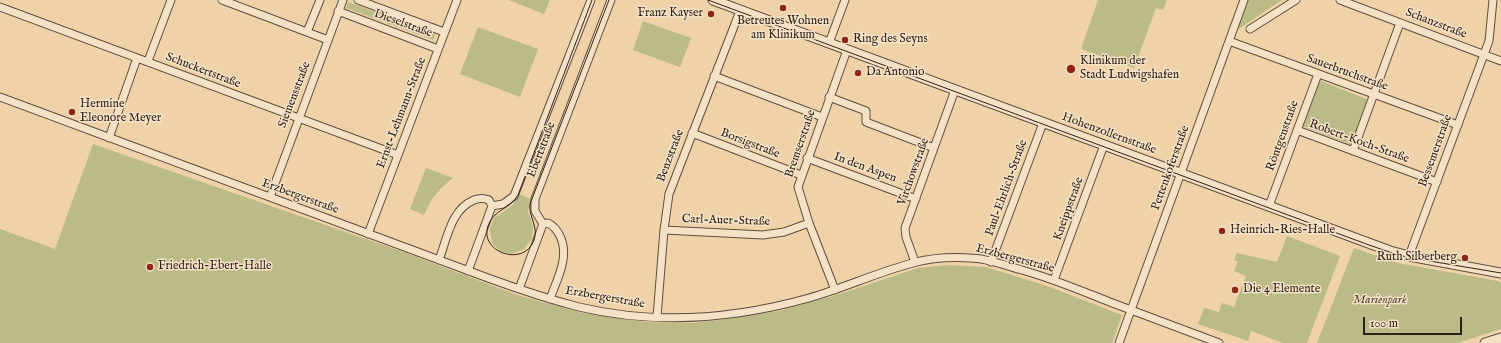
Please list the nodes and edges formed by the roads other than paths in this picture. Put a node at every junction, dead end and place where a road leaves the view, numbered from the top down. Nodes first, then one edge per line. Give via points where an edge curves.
1 (171, 0) edge
2 (222, 0) edge
3 (320, 0) edge
4 (343, 0) edge
5 (358, 0) edge
6 (457, 0) edge
7 (591, 0) edge
8 (611, 0) edge
9 (713, 0) edge
10 (845, 0) edge
11 (1244, 0) edge
12 (1296, 0) edge
13 (1340, 0) edge
14 (1492, 0) edge
15 (0, 8) edge
16 (740, 11) junction
17 (338, 12) junction
18 (1400, 23) junction
19 (1250, 29) dead end
20 (307, 32) junction
21 (444, 32) junction
22 (328, 40) junction
23 (1229, 42) junction
24 (828, 43) junction
25 (438, 49) junction
26 (847, 50) junction
27 (1484, 54) junction
28 (137, 58) junction
29 (148, 61) junction
30 (1501, 61) edge
31 (1318, 74) junction
32 (714, 76) junction
33 (955, 90) junction
34 (1374, 95) junction
35 (0, 97) edge
36 (829, 97) junction
37 (822, 117) junction
38 (298, 118) junction
39 (1043, 122) junction
40 (1458, 125) junction
41 (1297, 130) junction
42 (692, 133) junction
43 (109, 138) junction
44 (1104, 145) junction
45 (934, 148) junction
46 (1353, 151) junction
47 (398, 155) junction
48 (807, 158) junction
49 (1181, 174) junction
50 (801, 175) junction
51 (1437, 182) junction
52 (270, 197) junction
53 (916, 199) junction
54 (492, 206) junction
55 (1269, 206) junction
56 (809, 223) junction
57 (543, 224) junction
58 (664, 230) junction
59 (368, 234) junction
60 (1409, 256) junction
61 (439, 260) junction
62 (915, 262) junction
63 (991, 262) junction
64 (468, 271) junction
65 (1501, 273) edge
66 (1054, 280) junction
67 (519, 289) junction
68 (835, 290) junction
69 (550, 299) junction
70 (1132, 310) junction
71 (657, 317) junction
72 (1501, 338) edge
73 (1119, 343) edge
74 (1218, 343) edge
75 (1485, 343) edge

1 - 29 street
2 - 20 street
3 - 20 street
4 - 17 street, Siemensstraße
5 - 21 street, Dieselstraße
6 - 21 street, Ernst-Lehmann-Straße
7 - 54 street, Ebertstraße via 517,190 508,201
8 - 57 street, Ebertstraße via 535,199 535,211
9 - 16 street, Hohenzollernstraße
10 - 24 street
11 - 23 street, Pettenkoferstraße
12 - 19 street
13 - 18 street, Schanzstraße
14 - 27 street, Bessemerstraße via 1489,41
15 - 28 street, Schuckertstraße
16 - 24 street, Hohenzollernstraße
16 - 32 street, Benzstraße
17 - 22 street, Siemensstraße
17 - 25 street, Dieselstraße
18 - 27 street, Schanzstraße
18 - 34 street
20 - 22 street
21 - 25 street, Ernst-Lehmann-Straße
22 - 38 street, Siemensstraße
23 - 31 street, Sauerbruchstraße
23 - 49 street, Pettenkoferstraße
24 - 26 street, Hohenzollernstraße
25 - 47 street, Ernst-Lehmann-Straße
26 - 33 street, Hohenzollernstraße
26 - 36 street, Bremserstraße
27 - 30 street, Schanzstraße
27 - 40 street, Bessemerstraße
28 - 29 street, Schuckertstraße
28 - 43 street
29 - 38 street, Schuckertstraße
31 - 34 street, Sauerbruchstraße
31 - 41 street, Röntgenstraße
32 - 37 street
32 - 42 street, Benzstraße
33 - 39 street, Hohenzollernstraße
33 - 45 street, Virchowstraße
34 - 40 street, Sauerbruchstraße
34 - 46 street
35 - 43 street, Erzbergerstraße
36 - 37 street, Bremserstraße
36 - 45 street via 866,111 866,122
37 - 48 street, Bremserstraße
38 - 47 street, Schuckertstraße
38 - 52 street, Siemensstraße
39 - 44 street, Hohenzollernstraße
39 - 63 street, Paul-Ehrlich-Straße
40 - 51 street, Bessemerstraße
41 - 46 street, Robert-Koch-Straße
41 - 55 street, Röntgenstraße
42 - 50 street, Borsigstraße
42 - 58 street, Benzstraße via 669,194
43 - 52 street, Erzbergerstraße
44 - 49 street, Hohenzollernstraße
44 - 66 street, Kneippstraße
45 - 53 street, Virchowstraße
46 - 51 street, Robert-Koch-Straße
47 - 59 street, Ernst-Lehmann-Straße
48 - 50 street, Bremserstraße
48 - 53 street, In den Aspen
49 - 55 street, Hohenzollernstraße
49 - 70 street, Pettenkoferstraße
50 - 56 street, Bremserstraße via 798,187
51 - 60 street, Bessemerstraße
52 - 59 street, Erzbergerstraße
53 - 62 street, Virchowstraße via 905,228
54 - 61 street via 485,198 462,207 454,217
54 - 64 street
55 - 60 street, Hohenzollernstraße
56 - 58 street, Carl-Auer-Straße via 784,232 763,235
56 - 68 street, Bremserstraße
57 - 67 street
57 - 69 street via 553,225 564,247 564,259
58 - 71 street, Benzstraße
59 - 61 street, Erzbergerstraße
60 - 65 street, Hohenzollernstraße
61 - 64 street, Erzbergerstraße
62 - 63 street, Erzbergerstraße via 973,258
62 - 68 street, Erzbergerstraße
63 - 66 street, Erzbergerstraße
64 - 67 street, Erzbergerstraße
66 - 70 street, Erzbergerstraße
67 - 69 street, Erzbergerstraße
68 - 71 street, Erzbergerstraße via 741,313
69 - 71 street, Erzbergerstraße via 580,307
70 - 73 street, Pettenkoferstraße
70 - 74 street, Erzbergerstraße
72 - 75 street

